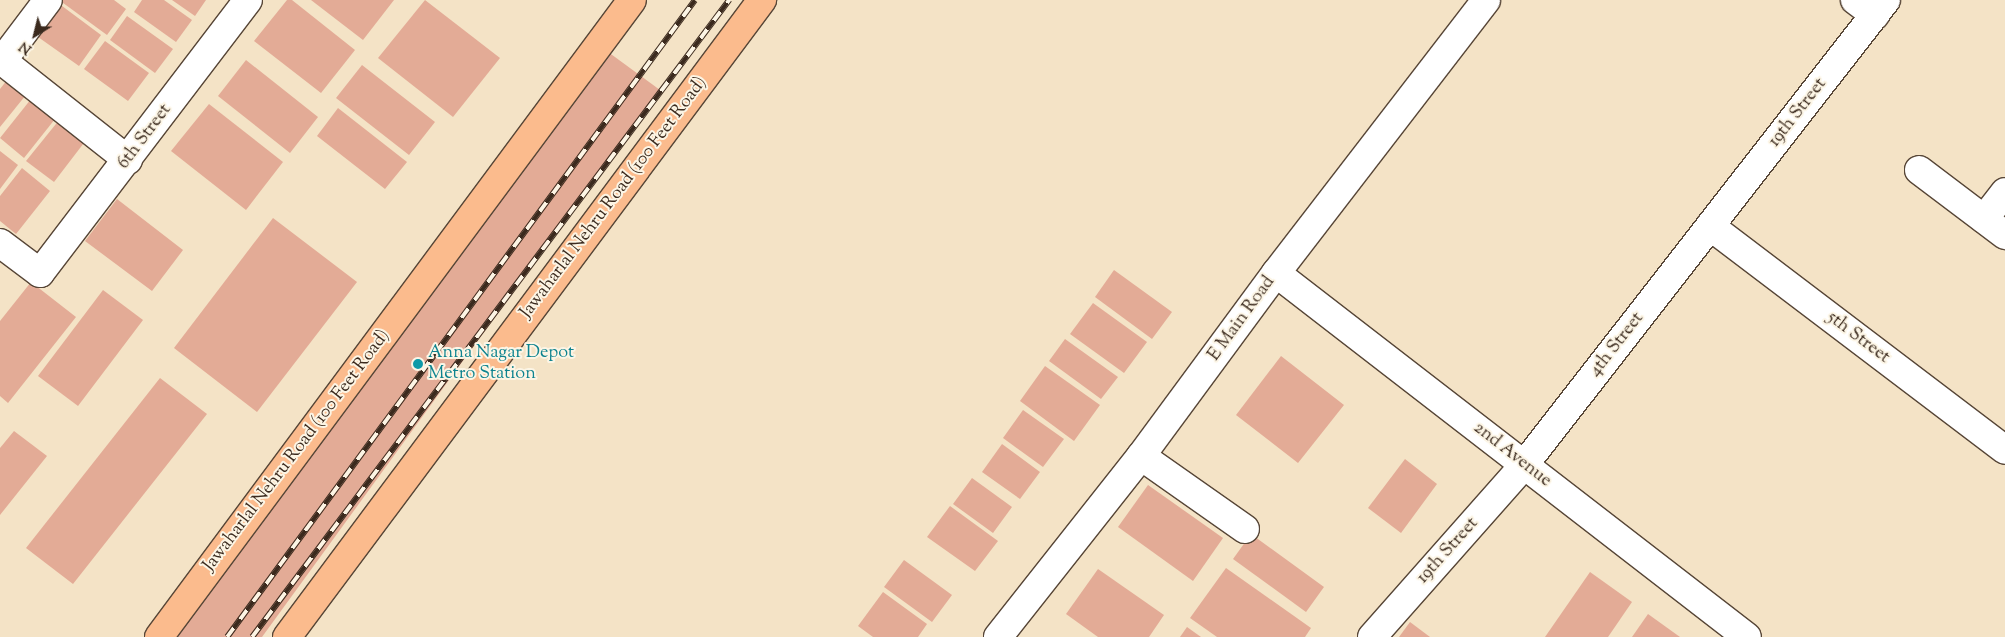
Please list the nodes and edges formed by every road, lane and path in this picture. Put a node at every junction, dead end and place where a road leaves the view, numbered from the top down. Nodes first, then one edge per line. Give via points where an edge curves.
1 (48, 0) edge
2 (248, 0) edge
3 (632, 0) edge
4 (762, 0) edge
5 (1486, 0) edge
6 (1872, 5) edge
7 (1, 60) edge
8 (128, 160) junction
9 (1919, 170) dead end
10 (2005, 192) edge
11 (1710, 226) junction
12 (1995, 227) edge
13 (0, 243) edge
14 (1276, 272) junction
15 (2005, 450) edge
16 (1141, 456) junction
17 (1524, 464) junction
18 (1245, 529) dead end
19 (159, 637) edge
20 (287, 637) edge
21 (998, 637) edge
22 (1372, 637) edge
23 (1748, 637) edge

1 - 7 street
2 - 8 street, 6th Street
3 - 19 main road, Jawaharlal Nehru Road (100 Feet Road)
4 - 20 main road, Jawaharlal Nehru Road (100 Feet Road)
5 - 14 street, E Main Road
6 - 11 street, 19th Street
7 - 8 street
8 - 13 street, 6th Street via 40,273
9 - 12 street
10 - 12 street
11 - 15 street, 5th Street
11 - 17 street, 4th Street
14 - 16 street, E Main Road
14 - 17 street, 2nd Avenue
16 - 18 street
16 - 21 street, E Main Road
17 - 22 street, 19th Street
17 - 23 street, 2nd Avenue

